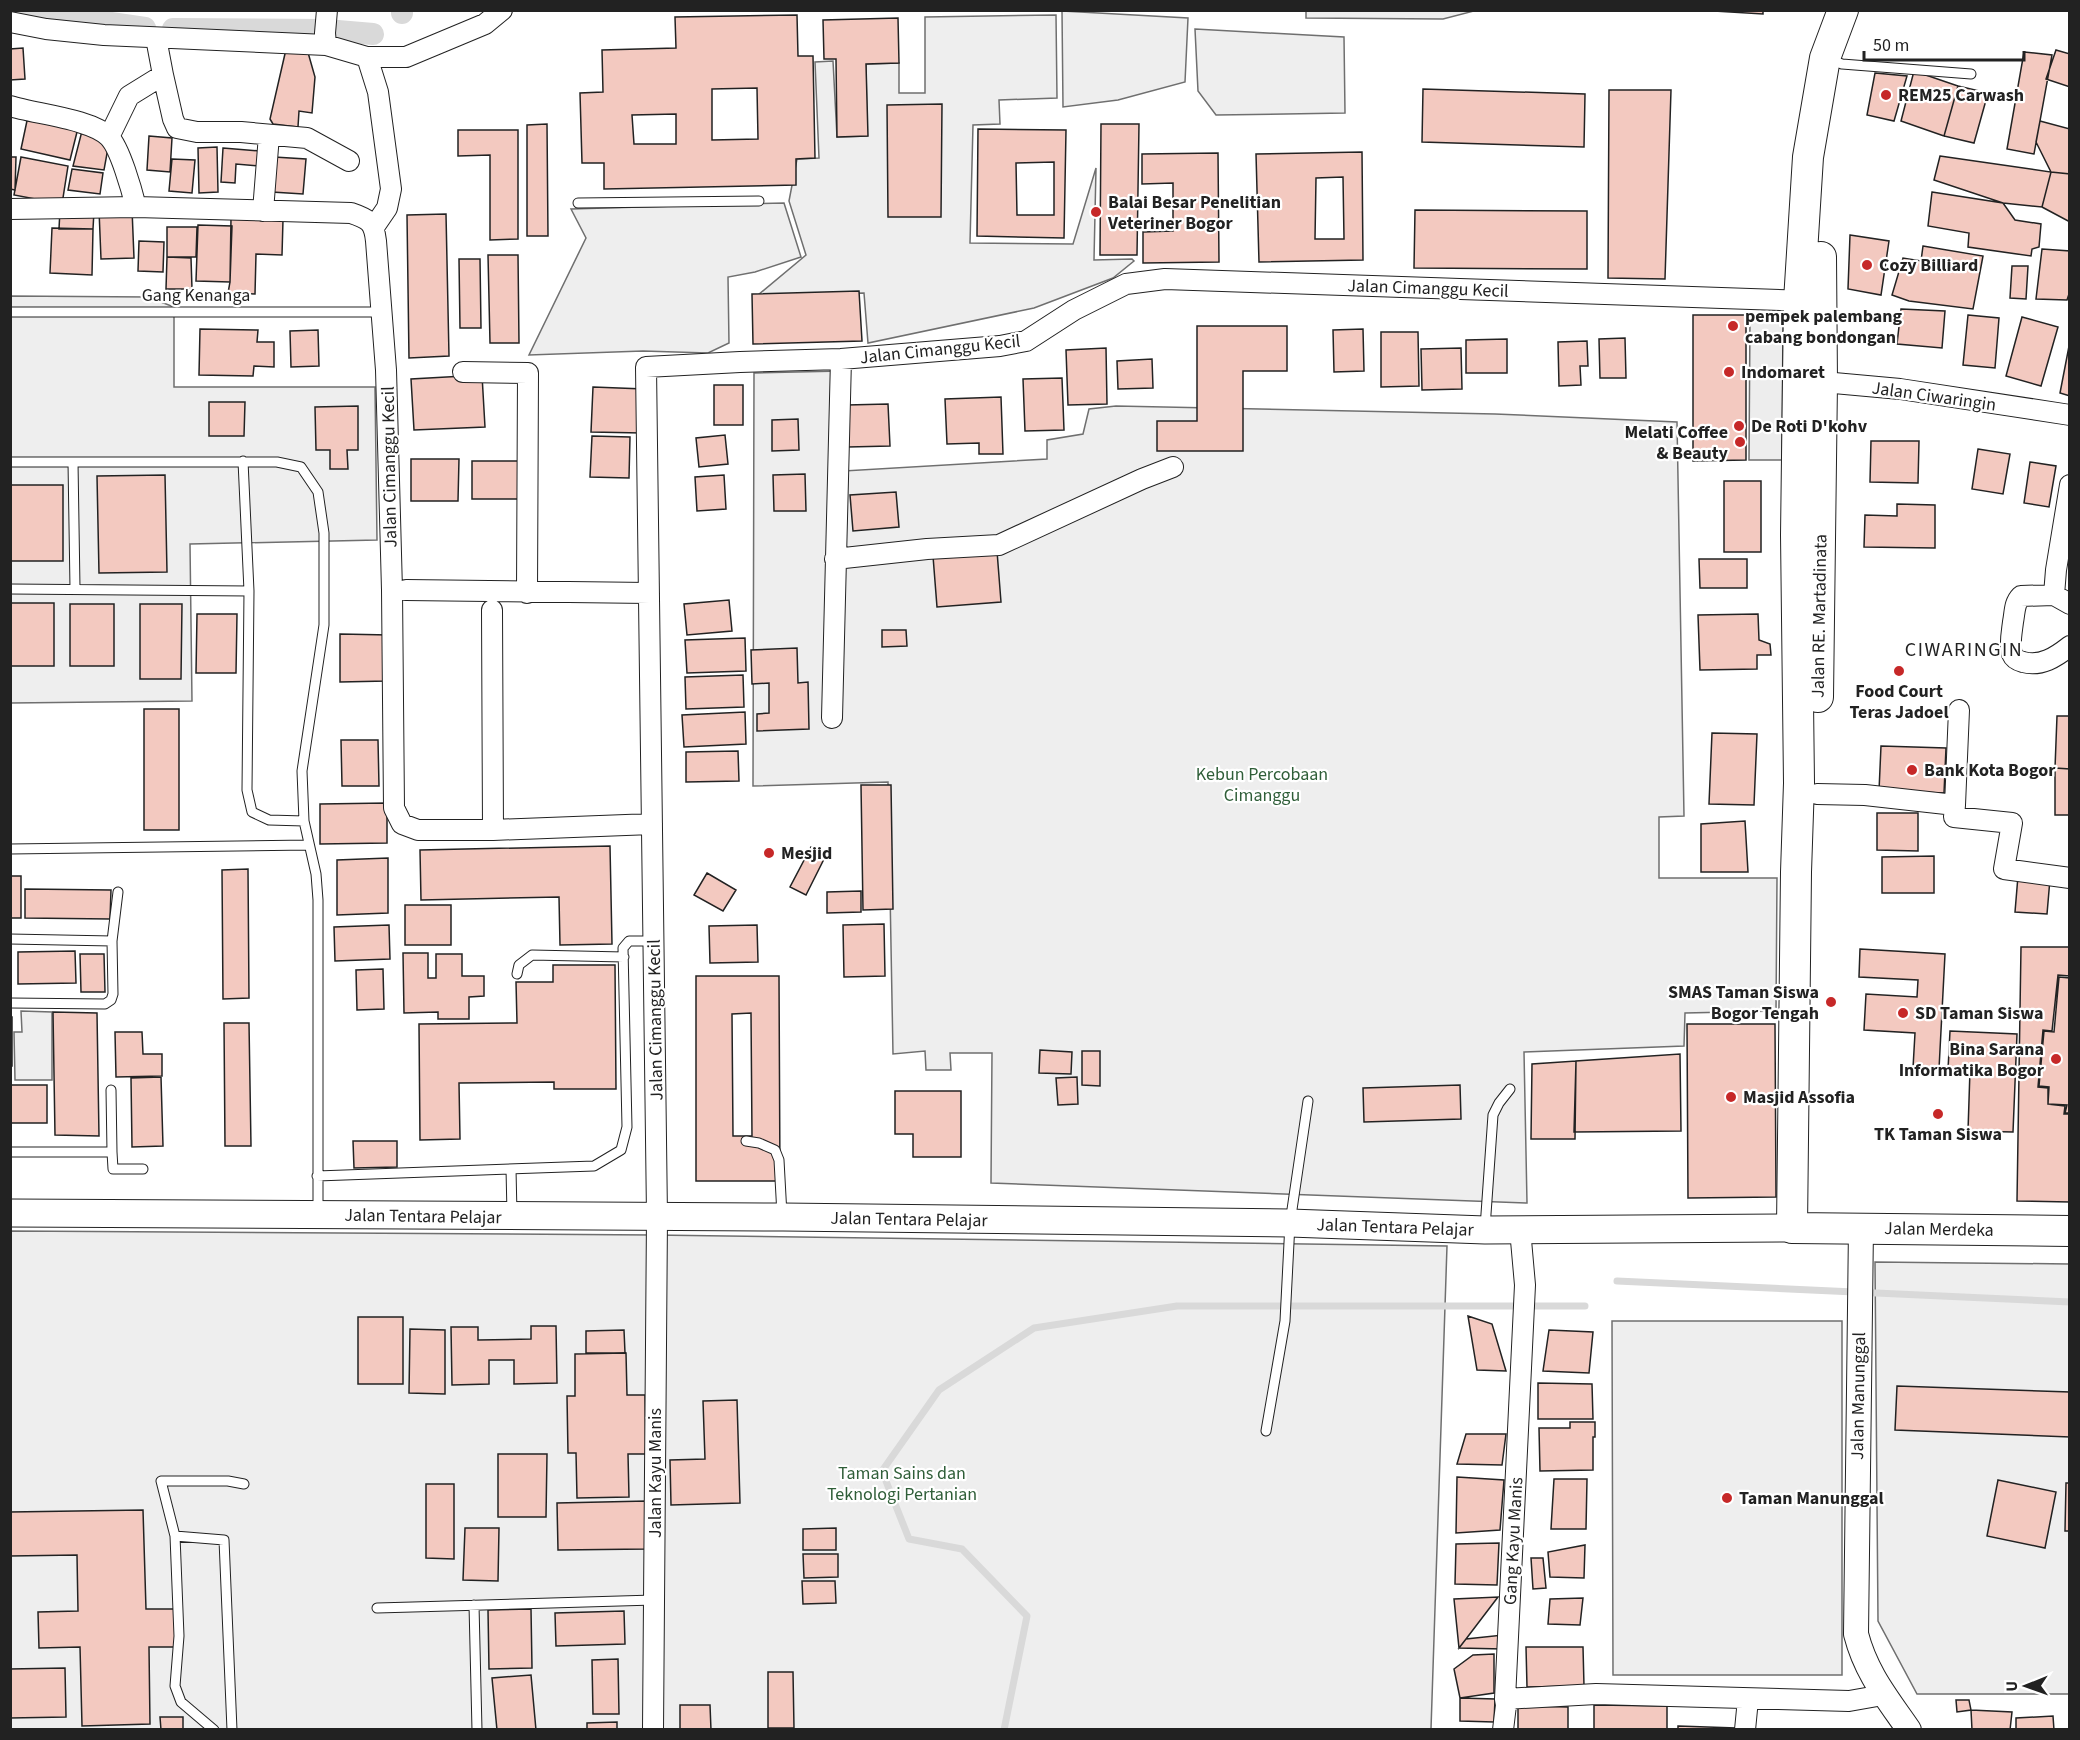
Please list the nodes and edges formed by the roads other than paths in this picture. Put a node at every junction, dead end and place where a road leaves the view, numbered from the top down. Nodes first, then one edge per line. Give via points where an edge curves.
1 (327, 10) edge
2 (502, 10) edge
3 (1843, 10) edge
4 (1863, 10) edge
5 (10, 22) edge
6 (156, 38) junction
7 (325, 39) junction
8 (368, 57) junction
9 (1833, 61) junction
10 (1971, 74) dead end
11 (163, 75) junction
12 (10, 106) edge
13 (269, 135) junction
14 (109, 137) junction
15 (350, 161) dead end
16 (759, 201) dead end
17 (578, 203) dead end
18 (136, 207) junction
19 (10, 209) edge
20 (263, 211) junction
21 (374, 227) junction
22 (1810, 302) junction
23 (10, 312) edge
24 (382, 312) junction
25 (841, 359) junction
26 (463, 372) dead end
27 (1810, 381) junction
28 (2070, 415) edge
29 (243, 461) junction
30 (10, 462) edge
31 (74, 462) junction
32 (1173, 467) dead end
33 (2070, 485) edge
34 (835, 559) junction
35 (75, 588) junction
36 (10, 589) edge
37 (406, 590) dead end
38 (249, 591) junction
39 (527, 593) junction
40 (649, 593) junction
41 (2062, 599) edge
42 (492, 610) dead end
43 (2070, 645) edge
44 (1959, 710) dead end
45 (832, 718) dead end
46 (1817, 794) junction
47 (1955, 805) junction
48 (304, 821) junction
49 (652, 824) junction
50 (493, 830) junction
51 (309, 845) junction
52 (10, 849) edge
53 (2070, 878) edge
54 (118, 892) dead end
55 (10, 939) edge
56 (112, 941) junction
57 (654, 941) junction
58 (624, 957) junction
59 (517, 974) dead end
60 (10, 1003) edge
61 (1803, 1019) junction
62 (1510, 1089) dead end
63 (111, 1090) dead end
64 (1308, 1101) dead end
65 (746, 1141) dead end
66 (10, 1152) edge
67 (112, 1152) junction
68 (143, 1169) dead end
69 (511, 1169) junction
70 (316, 1176) junction
71 (10, 1213) edge
72 (318, 1214) junction
73 (512, 1216) junction
74 (657, 1216) junction
75 (783, 1217) junction
76 (1290, 1223) junction
77 (1800, 1227) junction
78 (1861, 1227) junction
79 (1520, 1229) junction
80 (1485, 1230) junction
81 (2070, 1231) edge
82 (1266, 1431) dead end
83 (244, 1484) dead end
84 (175, 1536) junction
85 (654, 1600) junction
86 (474, 1605) junction
87 (377, 1608) dead end
88 (1883, 1695) junction
89 (1505, 1699) junction
90 (1748, 1699) junction
91 (213, 1730) edge
92 (232, 1730) edge
93 (477, 1730) edge
94 (652, 1730) edge
95 (1503, 1730) edge
96 (1745, 1730) edge
97 (1909, 1730) edge

1 - 7 street
2 - 8 street via 485,24 406,57
3 - 9 main road
4 - 9 main road, Jalan RE. Martadinata
5 - 6 street via 46,29
6 - 7 street
6 - 11 street
7 - 8 street
8 - 21 street via 378,92 391,189 387,208
9 - 10 lane
9 - 22 main road, Jalan RE. Martadinata
11 - 13 street via 177,128
11 - 14 street via 129,96
12 - 14 street via 91,127
13 - 15 street via 307,138
13 - 20 street
14 - 18 street via 126,172
16 - 17 lane
18 - 19 street
18 - 20 street
20 - 21 street via 351,213 365,218
21 - 24 street, Jalan Cimanggu Kecil
22 - 25 street, Jalan Cimanggu Kecil via 1165,279 1126,284 1074,310 1026,341
22 - 27 main road, Jalan RE. Martadinata
23 - 24 lane, Gang Kenanga
24 - 50 street, Jalan Cimanggu Kecil via 390,509 394,808 402,824 418,830
25 - 34 street
25 - 40 street, Jalan Cimanggu Kecil via 646,367
26 - 39 street via 528,373
27 - 28 street, Jalan Ciwaringin via 1900,389
27 - 46 main road, Jalan RE. Martadinata
27 - 61 main road, Jalan RE. Martadinata via 1796,535
29 - 31 lane
29 - 38 lane
29 - 48 lane via 301,467 318,492 324,533 324,625 302,771
30 - 31 lane
31 - 35 lane
32 - 34 street via 999,545
33 - 41 street via 2056,570
34 - 45 street
35 - 36 lane
35 - 38 lane
37 - 39 street
38 - 48 lane via 247,790 252,812 269,820
39 - 40 street
40 - 49 street, Jalan Cimanggu Kecil
41 - 43 street via 2021,596 2016,601 2012,653 2021,662 2033,664 2046,662
42 - 50 street
44 - 47 street
46 - 47 street
46 - 61 main road, Jalan RE. Martadinata
47 - 53 street via 1954,817 2012,824 2004,868
48 - 51 lane
49 - 50 street, Jalan Cimanggu Kecil
49 - 57 street, Jalan Cimanggu Kecil
51 - 52 lane
51 - 70 lane via 318,900
54 - 56 lane
55 - 56 lane
56 - 60 lane via 112,994 105,1004
57 - 58 lane via 629,941 623,948
57 - 74 street, Jalan Cimanggu Kecil
58 - 59 lane via 532,955 519,965
58 - 69 lane via 627,1127 621,1150 594,1166
61 - 77 main road, Jalan RE. Martadinata
62 - 80 lane via 1493,1115
63 - 67 lane
64 - 76 lane
65 - 75 lane via 775,1150
66 - 67 lane
67 - 68 lane via 113,1169
69 - 70 lane
69 - 73 lane
70 - 72 lane
71 - 72 main road, Jalan Tentara Pelajar
72 - 73 main road, Jalan Tentara Pelajar
73 - 74 main road, Jalan Tentara Pelajar
74 - 75 main road, Jalan Tentara Pelajar
74 - 85 street, Jalan Kayu Manis
75 - 76 main road, Jalan Tentara Pelajar
76 - 80 main road, Jalan Tentara Pelajar
76 - 82 lane via 1285,1321
77 - 78 main road, Jalan Merdeka
77 - 79 main road, Jalan Tentara Pelajar
78 - 81 main road, Jalan Merdeka
78 - 88 street, Jalan Manunggal via 1856,1634
79 - 80 main road, Jalan Tentara Pelajar
79 - 89 street, Gang Kayu Manis via 1525,1285
83 - 84 lane via 161,1481
84 - 91 lane via 179,1636 175,1686 181,1702
84 - 92 lane via 224,1540
85 - 86 lane
85 - 94 street, Jalan Kayu Manis
86 - 87 lane
86 - 93 lane
88 - 90 street via 1849,1701
88 - 97 street, Jalan Manunggal
89 - 90 street via 1596,1694
89 - 95 street, Gang Kayu Manis
90 - 96 street

